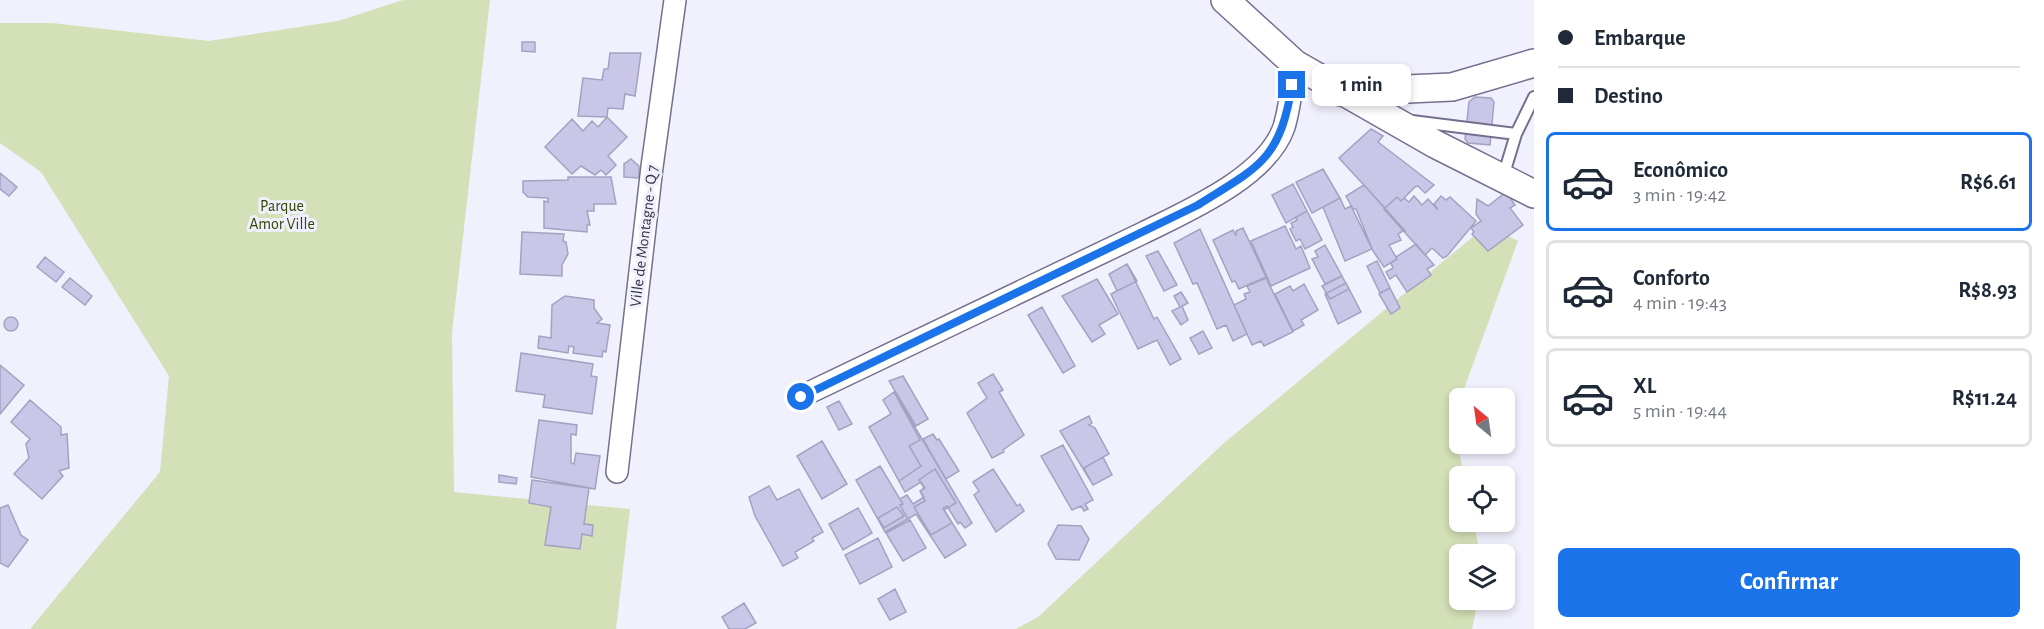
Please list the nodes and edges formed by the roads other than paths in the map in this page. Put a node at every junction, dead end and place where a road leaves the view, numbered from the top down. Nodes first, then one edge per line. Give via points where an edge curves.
1 (675, 0) edge
2 (1226, 0) edge
3 (1534, 63) edge
4 (1295, 64) junction
5 (1340, 92) junction
6 (1534, 97) edge
7 (1388, 118) junction
8 (1516, 134) junction
9 (1502, 180) junction
10 (1534, 194) edge
11 (801, 397) dead end
12 (617, 472) dead end

1 - 12 street, Ville de Montagne - Q 7
2 - 4 street
3 - 5 street via 1452,87
4 - 5 street
4 - 11 street via 1283,129 1271,152 1254,169 1198,205 1143,233
5 - 7 street
6 - 8 lane
7 - 8 lane
7 - 9 street
8 - 9 lane
9 - 10 street

